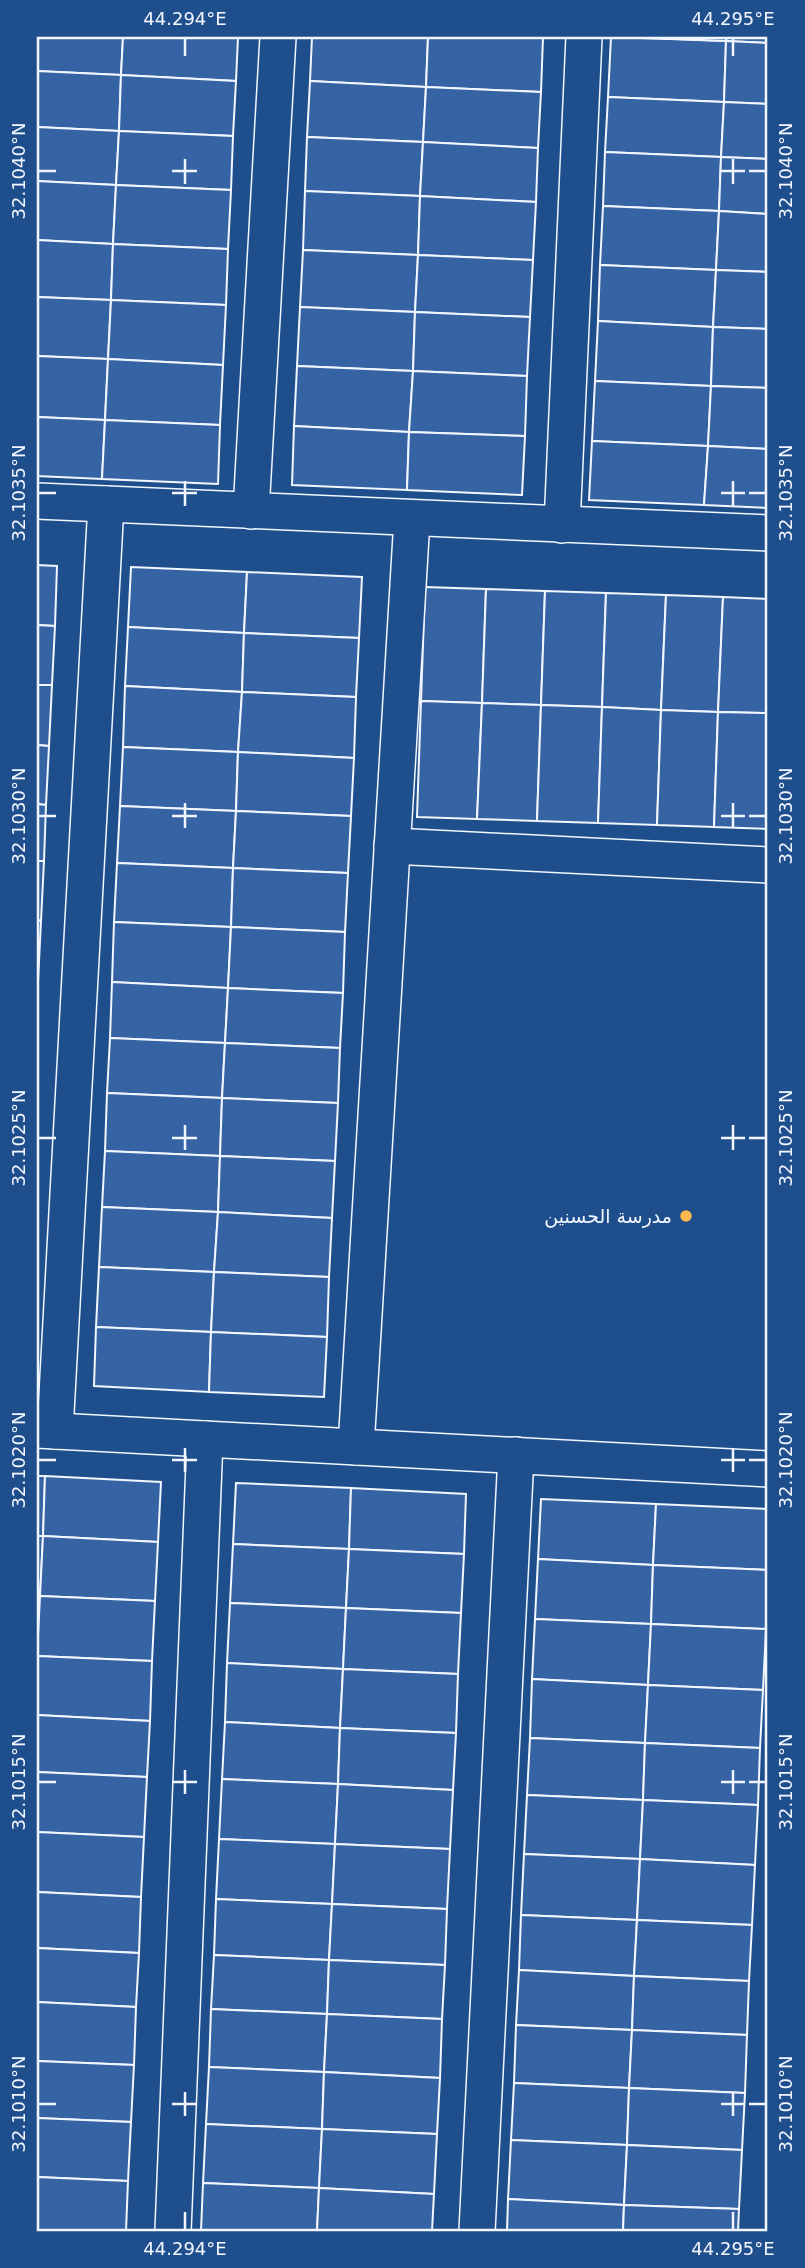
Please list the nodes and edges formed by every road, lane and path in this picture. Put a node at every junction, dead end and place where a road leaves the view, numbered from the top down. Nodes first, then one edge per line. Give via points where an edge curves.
1 (278, 37) edge
2 (584, 37) edge
3 (37, 501) edge
4 (106, 504) junction
5 (251, 511) junction
6 (412, 519) junction
7 (562, 525) junction
8 (768, 533) edge
9 (393, 846) junction
10 (768, 865) edge
11 (46, 1430) edge
12 (205, 1438) junction
13 (356, 1447) junction
14 (516, 1455) junction
15 (768, 1469) edge
16 (173, 2231) edge
17 (477, 2231) edge

1 - 5 street
2 - 7 street
3 - 4 street
4 - 5 street
4 - 11 street
5 - 6 street
6 - 7 street
6 - 9 street
7 - 8 street
9 - 10 street
9 - 13 street
11 - 12 street
12 - 13 street
12 - 16 street
13 - 14 street
14 - 15 street
14 - 17 street

